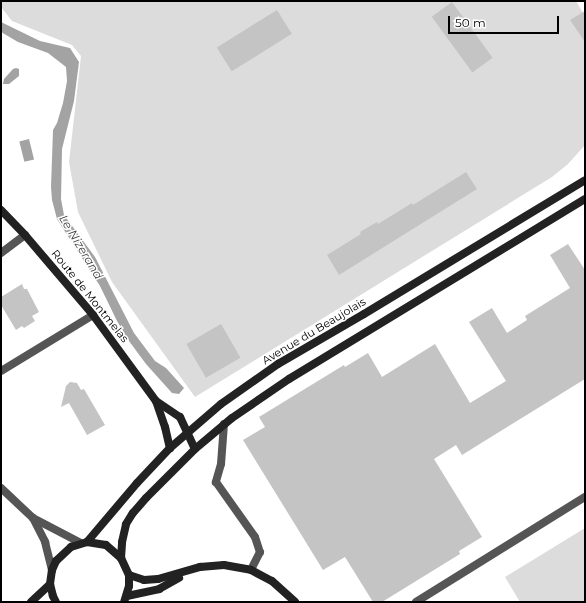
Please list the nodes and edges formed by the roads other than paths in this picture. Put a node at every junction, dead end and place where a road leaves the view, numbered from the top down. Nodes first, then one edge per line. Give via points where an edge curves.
1 (585, 180) edge
2 (585, 200) edge
3 (1, 210) edge
4 (25, 235) junction
5 (1, 253) edge
6 (93, 315) junction
7 (1, 371) edge
8 (156, 401) junction
9 (222, 426) junction
10 (188, 432) junction
11 (170, 448) junction
12 (195, 449) junction
13 (1, 488) edge
14 (585, 497) edge
15 (33, 518) junction
16 (84, 543) junction
17 (121, 558) junction
18 (52, 570) junction
19 (192, 570) junction
20 (251, 570) junction
21 (129, 575) junction
22 (50, 584) junction
23 (125, 599) edge
24 (31, 602) edge
25 (56, 602) edge
26 (295, 602) edge
27 (416, 602) edge

1 - 10 main road, Avenue du Beaujolais via 278,364 208,414
2 - 9 main road via 288,379
3 - 4 main road, Route de Montmelas
4 - 5 street
4 - 6 main road, Route de Montmelas
6 - 7 street
6 - 8 main road, Route de Montmelas
8 - 10 main road, Route de Montmelas via 180,418
8 - 11 main road, Route de Montmelas
9 - 12 main road
9 - 20 street via 221,464 216,482 255,537 260,552
10 - 11 main road, Avenue du Beaujolais
10 - 12 main road, Route de Montmelas
11 - 16 main road, Avenue du Beaujolais
12 - 17 main road via 133,513 126,524
13 - 15 street
14 - 27 street
15 - 16 street
15 - 18 street via 45,542
16 - 17 main road via 106,546
16 - 18 main road via 63,553
17 - 21 main road
18 - 22 main road
19 - 20 main road via 224,565
19 - 21 main road via 158,579 144,580
19 - 23 main road via 159,588
20 - 26 main road via 272,581
21 - 23 main road
22 - 24 main road
22 - 25 main road

